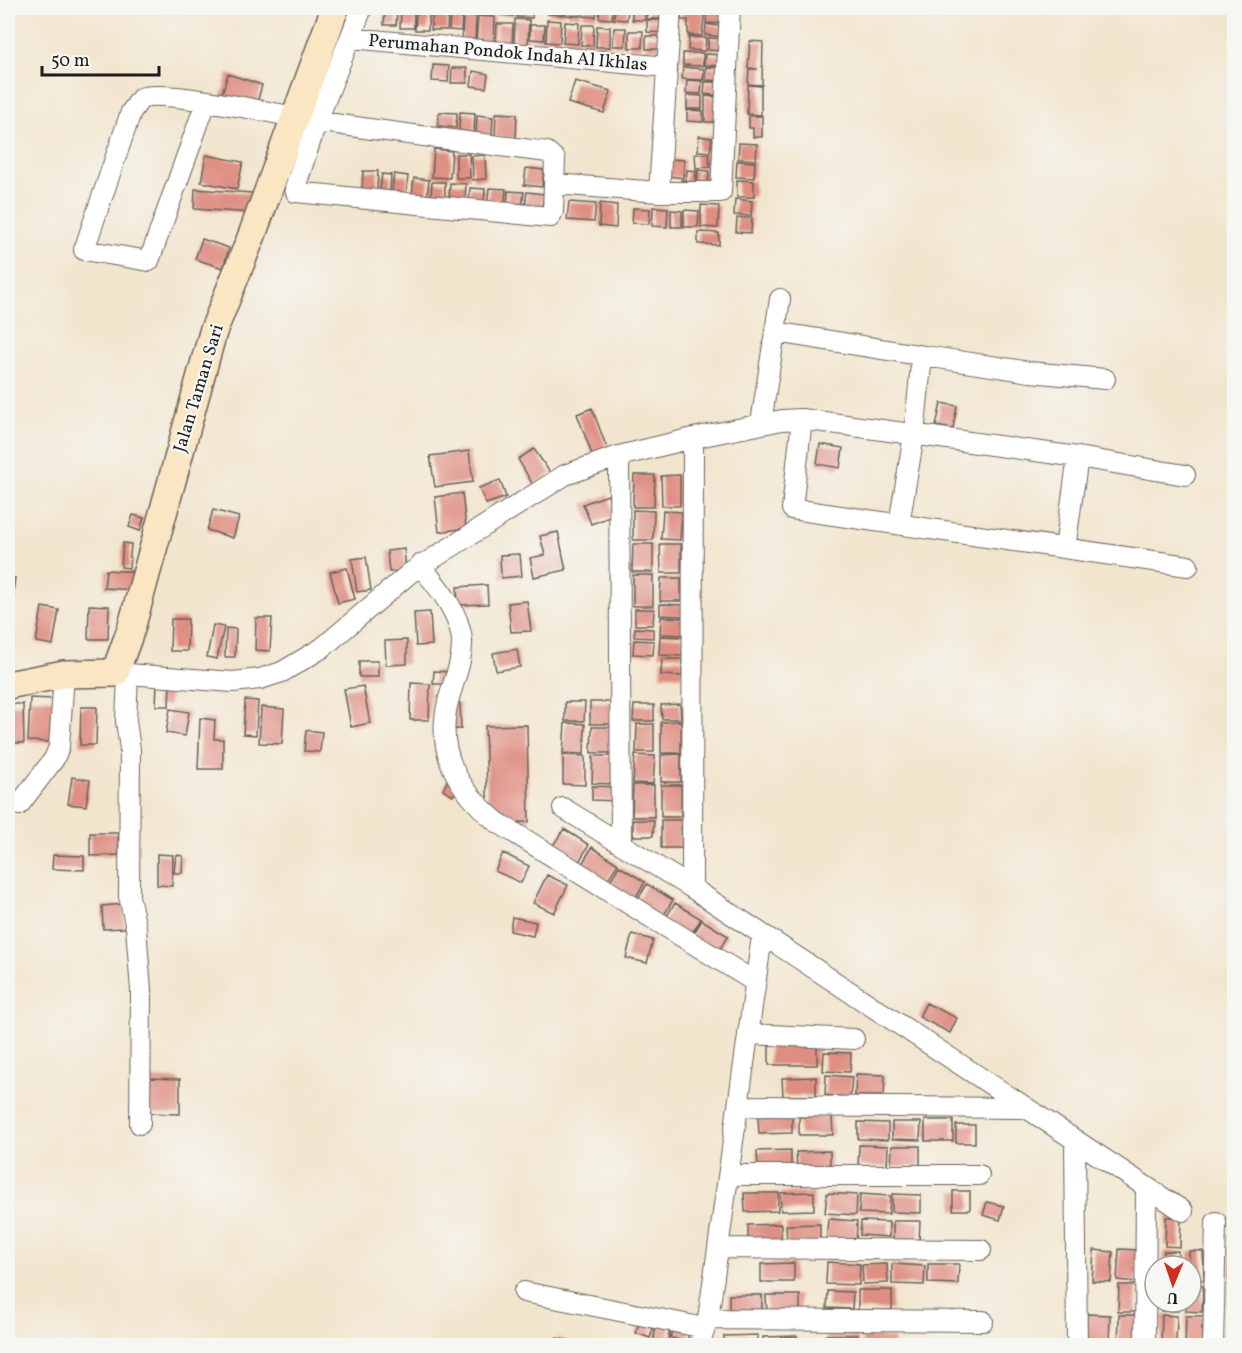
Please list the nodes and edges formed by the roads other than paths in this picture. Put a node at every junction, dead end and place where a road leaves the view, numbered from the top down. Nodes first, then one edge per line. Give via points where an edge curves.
1 (335, 8) edge
2 (362, 8) edge
3 (671, 8) edge
4 (730, 8) edge
5 (351, 38) junction
6 (668, 67) junction
7 (206, 102) junction
8 (306, 119) junction
9 (555, 184) junction
10 (659, 192) junction
11 (780, 299) dead end
12 (775, 332) junction
13 (925, 356) junction
14 (1105, 378) dead end
15 (802, 419) junction
16 (761, 423) junction
17 (914, 435) junction
18 (693, 438) junction
19 (619, 456) junction
20 (1078, 457) junction
21 (1185, 476) dead end
22 (899, 524) junction
23 (1065, 548) junction
24 (420, 565) junction
25 (1188, 566) dead end
26 (64, 674) junction
27 (122, 674) junction
28 (8, 684) edge
29 (19, 805) dead end
30 (563, 808) dead end
31 (621, 844) junction
32 (692, 888) junction
33 (762, 936) junction
34 (755, 982) junction
35 (748, 1034) junction
36 (854, 1039) dead end
37 (738, 1106) junction
38 (1025, 1108) junction
39 (140, 1124) dead end
40 (1075, 1141) junction
41 (979, 1175) dead end
42 (729, 1176) junction
43 (1146, 1187) junction
44 (1183, 1211) dead end
45 (1216, 1222) dead end
46 (719, 1248) junction
47 (981, 1250) dead end
48 (524, 1292) dead end
49 (983, 1321) dead end
50 (704, 1331) edge
51 (1077, 1346) edge
52 (1145, 1346) edge
53 (1213, 1346) edge

1 - 8 street, Jalan Taman Sari
2 - 5 street
3 - 6 street
4 - 10 street via 723,189 719,194
5 - 6 street, Perumahan Pondok Indah Al Ikhlas
5 - 8 street, Perumahan Pondok Indah Al Ikhlas
6 - 10 street, Perumahan Pondok Indah Al Ikhlas
7 - 7 street via 157,94 135,104 84,250 149,261
7 - 8 street
8 - 9 street, Perumahan Pondok Indah Al Ikhlas via 547,152 555,159
8 - 9 street, Perumahan Pondok Indah Al Ikhlas via 295,188 299,194 547,217 553,211
8 - 27 street, Jalan Taman Sari via 252,235 213,332
9 - 10 street
11 - 12 street
12 - 13 street
12 - 16 street
13 - 14 street via 1030,372
13 - 17 street
15 - 16 street
15 - 17 street
15 - 22 street via 792,509
16 - 18 street
17 - 20 street
17 - 22 street
18 - 19 street
18 - 32 street
19 - 24 street via 565,475
19 - 31 street
20 - 21 street
20 - 23 street
22 - 23 street
23 - 25 street
24 - 27 street via 322,648 282,672 233,682
24 - 34 street via 455,615 460,630 461,651 448,700 446,734 448,758 466,794 497,822
26 - 27 street
26 - 28 street
26 - 29 street via 59,747
27 - 39 street via 130,749 129,896 139,954
30 - 31 street
31 - 32 street
32 - 33 street
33 - 34 street
33 - 38 street
34 - 35 street
35 - 36 street
35 - 37 street
37 - 38 street
37 - 42 street
38 - 40 street
40 - 43 street
40 - 51 street
41 - 42 street
42 - 46 street
43 - 44 street
43 - 52 street
45 - 53 street
46 - 47 street
46 - 50 street
48 - 50 street
49 - 50 street

